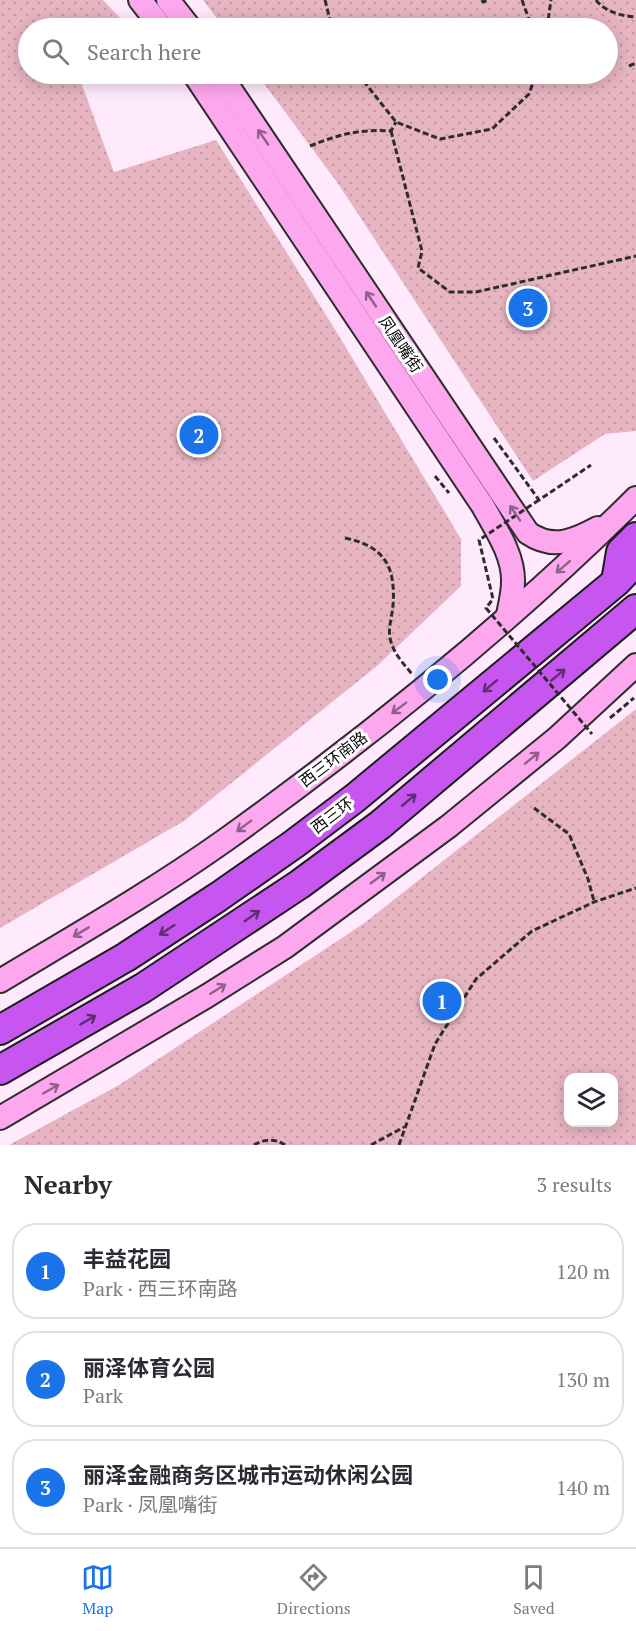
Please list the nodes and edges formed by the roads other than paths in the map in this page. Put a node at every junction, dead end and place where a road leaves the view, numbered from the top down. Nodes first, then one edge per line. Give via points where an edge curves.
1 (140, 0) edge
2 (168, 0) edge
3 (154, 18) edge
4 (182, 18) edge
5 (201, 84) edge
6 (227, 84) edge
7 (636, 498) edge
8 (627, 527) edge
9 (636, 561) edge
10 (616, 582) junction
11 (634, 612) edge
12 (508, 615) junction
13 (636, 665) edge
14 (0, 981) edge
15 (0, 1030) edge
16 (0, 1070) edge
17 (0, 1118) edge

1 - 3 street
2 - 4 street
5 - 12 street, 凤凰嘴街 via 483,506 511,566
8 -> 6 street, 凤凰嘴街 via 557,543 528,533
7 - 8 street, 西三环南路
8 - 10 highway
8 -> 12 street, 西三环南路 via 592,542
9 - 10 highway, 西三环
10 -> 15 highway, 西三环 via 294,844 126,957
16 -> 11 highway via 143,988 300,884 380,825
12 -> 14 street, 西三环南路 via 425,688 223,842
17 -> 13 street via 285,947 448,826 557,738

